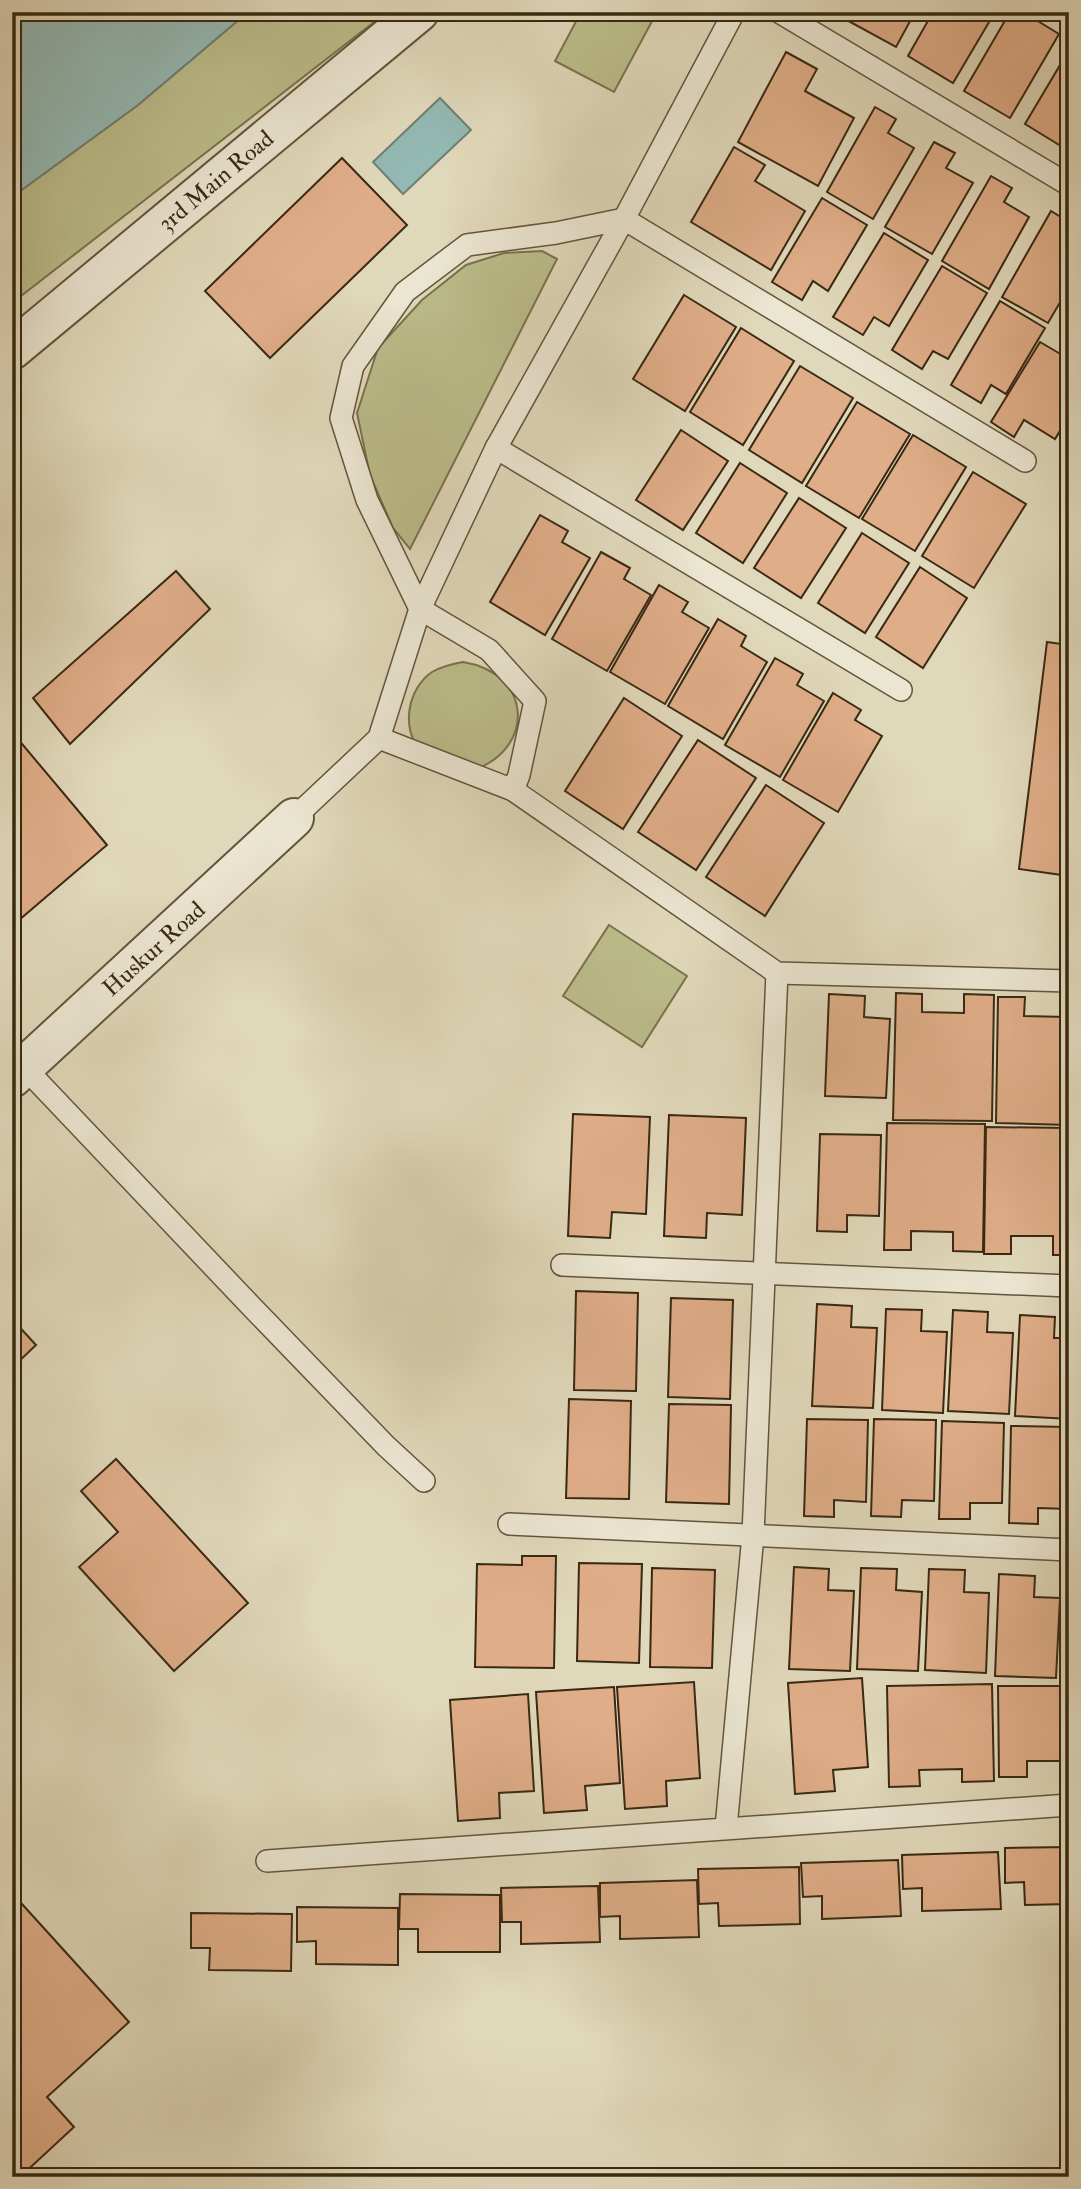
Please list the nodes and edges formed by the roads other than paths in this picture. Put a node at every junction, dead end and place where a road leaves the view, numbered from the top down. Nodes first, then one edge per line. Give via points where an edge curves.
1 (419, 12) edge
2 (734, 12) edge
3 (779, 12) edge
4 (1069, 185) edge
5 (624, 219) junction
6 (12, 350) edge
7 (496, 448) junction
8 (1025, 461) dead end
9 (420, 609) junction
10 (901, 690) dead end
11 (379, 738) junction
12 (513, 790) junction
13 (294, 818) joint
14 (777, 973) junction
15 (1069, 981) edge
16 (18, 1072) edge
17 (562, 1265) dead end
18 (765, 1273) junction
19 (1069, 1286) edge
20 (424, 1481) dead end
21 (509, 1524) dead end
22 (753, 1535) junction
23 (1069, 1550) edge
24 (1069, 1805) edge
25 (726, 1828) junction
26 (267, 1861) dead end

1 - 6 street, 3rd Main Road
2 - 5 lane
3 - 4 lane
5 - 7 lane
5 - 8 lane
5 - 9 lane via 467,246 405,292 353,366 341,418 367,500
7 - 9 lane
7 - 10 lane
9 - 11 lane
9 - 12 lane via 489,650 535,701
11 - 12 lane
11 - 13 lane
12 - 14 lane
13 - 16 street, Huskur Road
14 - 15 lane
14 - 18 lane
16 - 20 lane
17 - 18 lane
18 - 19 lane
18 - 22 lane
21 - 22 lane
22 - 23 lane
22 - 25 lane
24 - 25 lane
25 - 26 lane

